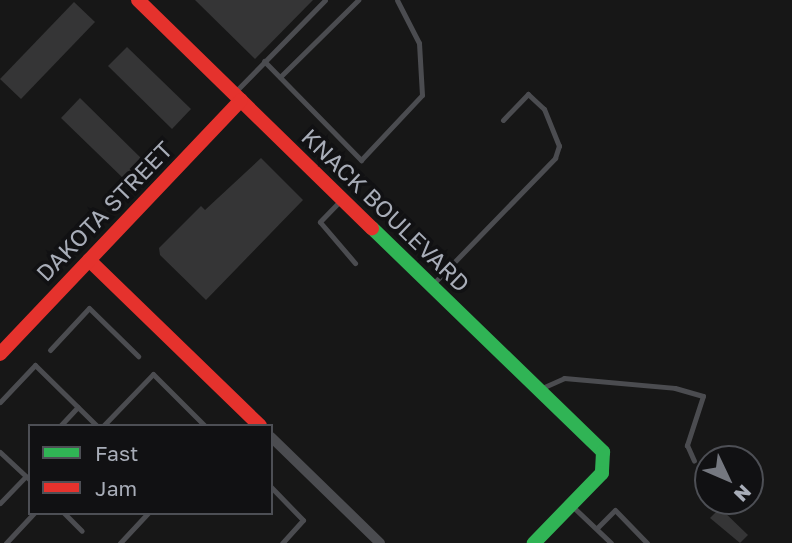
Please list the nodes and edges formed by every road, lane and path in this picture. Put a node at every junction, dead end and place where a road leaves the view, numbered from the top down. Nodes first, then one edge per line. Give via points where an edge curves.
1 (138, 0) edge
2 (325, 0) edge
3 (358, 0) edge
4 (397, 0) edge
5 (264, 61) junction
6 (280, 77) junction
7 (237, 97) junction
8 (503, 120) dead end
9 (342, 198) junction
10 (89, 260) junction
11 (355, 263) dead end
12 (432, 285) junction
13 (50, 350) dead end
14 (0, 354) edge
15 (138, 356) dead end
16 (539, 390) junction
17 (0, 402) edge
18 (78, 407) junction
19 (62, 424) edge
20 (95, 424) edge
21 (105, 424) edge
22 (203, 424) edge
23 (258, 424) edge
24 (273, 439) edge
25 (0, 452) edge
26 (694, 461) dead end
27 (28, 478) edge
28 (273, 489) edge
29 (0, 503) edge
30 (571, 505) junction
31 (32, 515) edge
32 (66, 515) edge
33 (146, 515) edge
34 (597, 528) junction
35 (82, 531) dead end
36 (540, 541) edge
37 (6, 543) edge
38 (120, 543) edge
39 (282, 543) edge
40 (380, 543) edge
41 (611, 543) edge
42 (647, 543) edge

1 - 7 street, KNACK BOULEVARD
2 - 5 lane
3 - 6 lane
4 - 6 lane via 419,44 422,95 361,160
5 - 6 lane
5 - 7 lane
7 - 9 street, KNACK BOULEVARD
7 - 10 street, DAKOTA STREET
8 - 12 lane via 528,94 544,109 559,146 555,158
9 - 11 lane via 320,222
9 - 12 street, KNACK BOULEVARD
10 - 14 street, DAKOTA STREET
10 - 23 street
12 - 16 street, KNACK BOULEVARD
13 - 15 lane via 89,308
16 - 26 lane via 564,378 703,396 687,445
16 - 30 street, KNACK BOULEVARD via 603,452 603,473
17 - 18 lane via 35,365
18 - 19 lane
18 - 20 lane
21 - 22 lane via 153,374
24 - 40 street
25 - 27 lane
27 - 29 lane
28 - 39 lane via 303,520
30 - 34 lane
30 - 36 street
31 - 37 lane
32 - 35 lane
33 - 38 lane
34 - 41 lane
34 - 42 lane via 615,510

